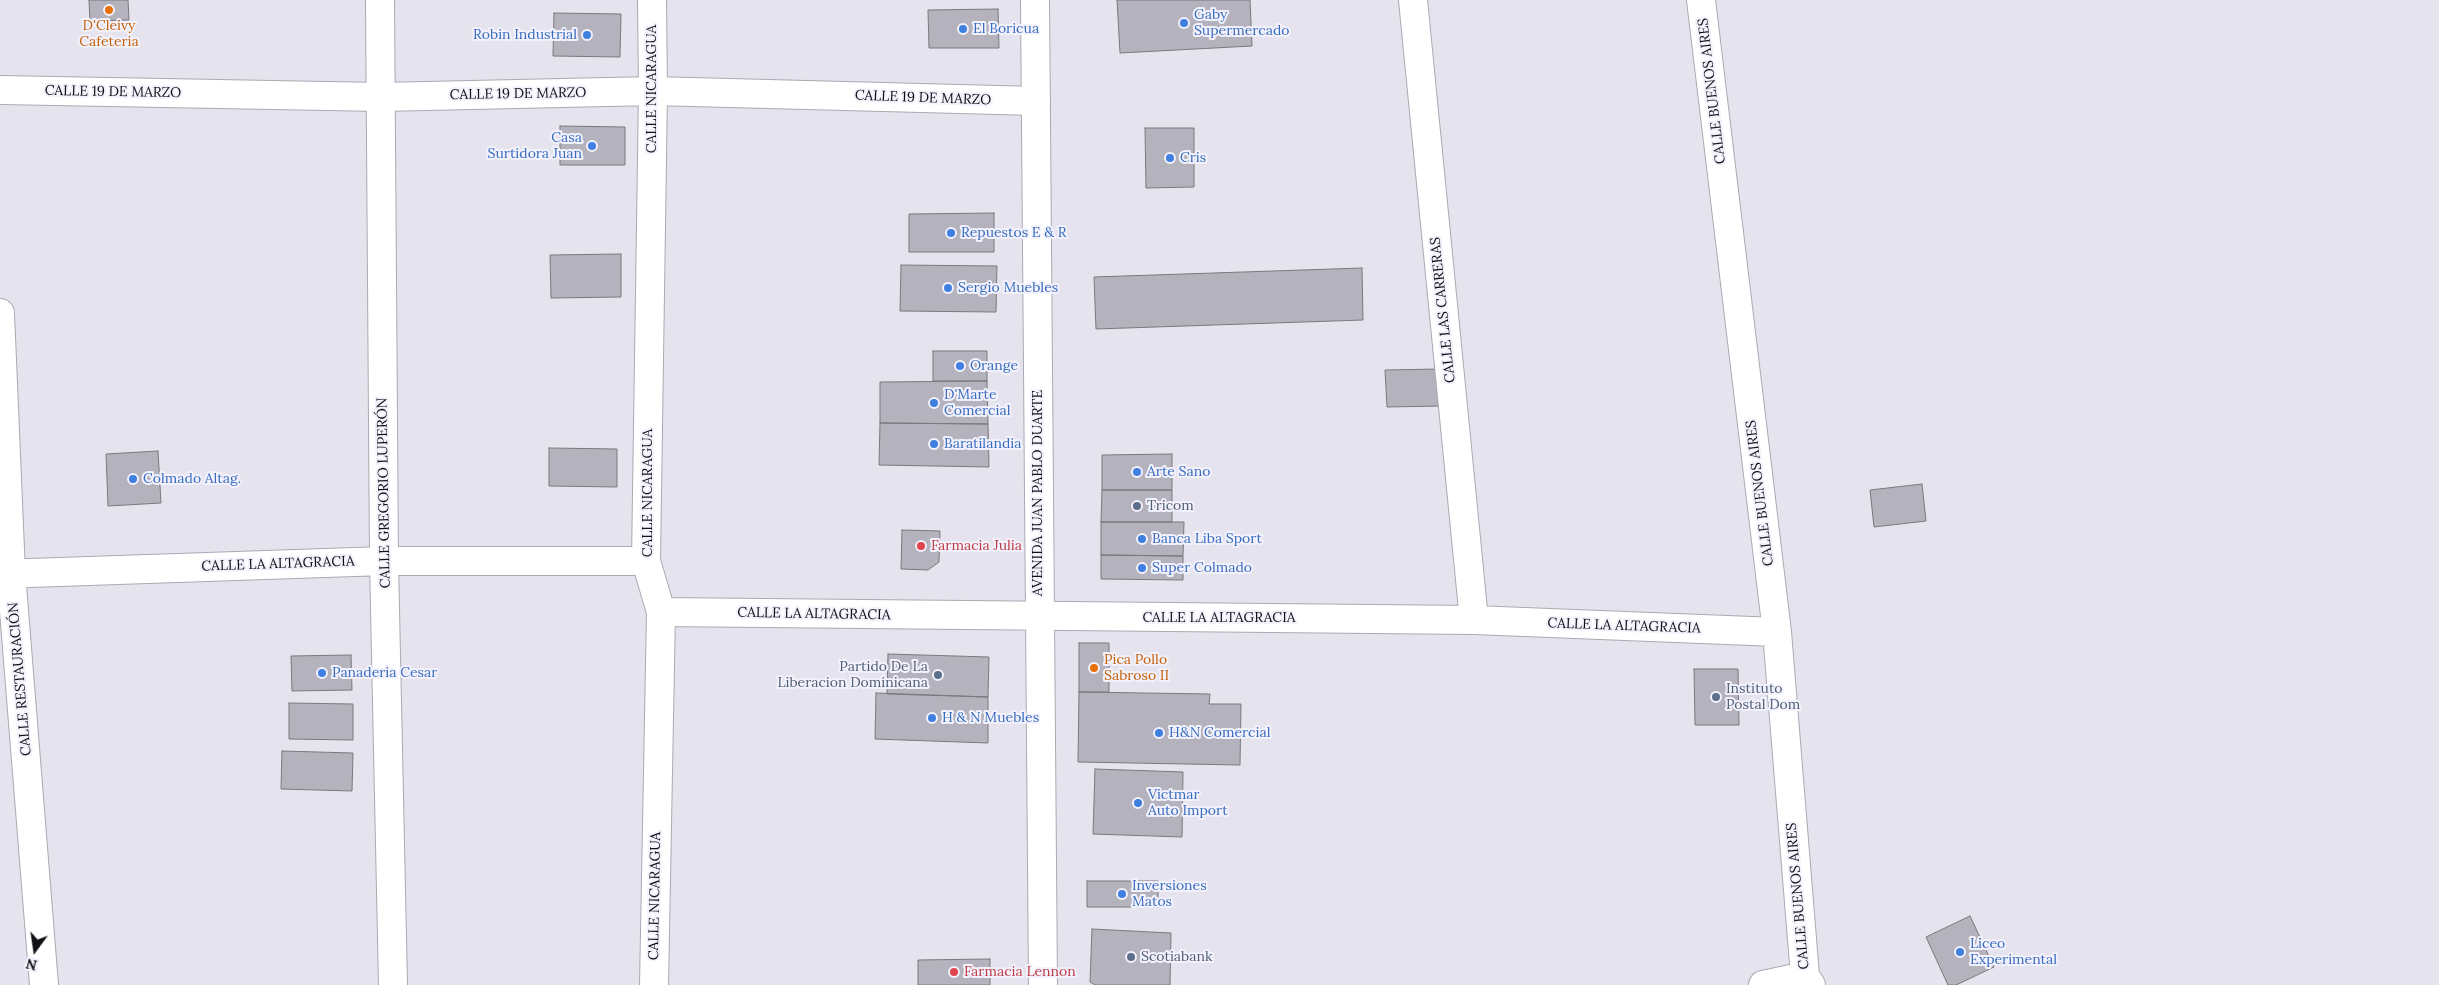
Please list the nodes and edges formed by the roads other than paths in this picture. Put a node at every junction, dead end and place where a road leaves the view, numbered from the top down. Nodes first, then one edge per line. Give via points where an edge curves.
1 (380, 0) edge
2 (652, 0) edge
3 (1035, 0) edge
4 (1413, 0) edge
5 (1701, 0) edge
6 (0, 90) edge
7 (652, 91) junction
8 (381, 96) junction
9 (1036, 101) junction
10 (0, 312) edge
11 (384, 561) junction
12 (646, 561) junction
13 (6, 574) edge
14 (661, 612) junction
15 (1039, 617) junction
16 (1474, 620) junction
17 (1777, 632) junction
18 (1808, 981) edge
19 (44, 985) edge
20 (393, 985) edge
21 (654, 985) edge
22 (1043, 985) edge
23 (1764, 985) edge

1 - 8 street, CALLE GREGORIO LUPERÓN
2 - 7 street, CALLE NICARAGUA
3 - 9 street, AVENIDA JUAN PABLO DUARTE
4 - 16 street, CALLE LAS CARRERAS
5 - 17 street, CALLE BUENOS AIRES
6 - 8 street, CALLE 19 DE MARZO
7 - 8 street, CALLE 19 DE MARZO
7 - 9 street, CALLE 19 DE MARZO
7 - 12 street, CALLE NICARAGUA
8 - 11 street, CALLE GREGORIO LUPERÓN
9 - 15 street, AVENIDA JUAN PABLO DUARTE
10 - 13 street, CALLE RESTAURACIÓN
11 - 12 street, CALLE LA ALTAGRACIA
11 - 13 street, CALLE LA ALTAGRACIA
11 - 20 street, CALLE GREGORIO LUPERÓN
12 - 14 street, CALLE NICARAGUA
13 - 19 street, CALLE RESTAURACIÓN
14 - 15 street, CALLE LA ALTAGRACIA
14 - 21 street, CALLE NICARAGUA
15 - 16 street, CALLE LA ALTAGRACIA
15 - 22 street, AVENIDA JUAN PABLO DUARTE
16 - 17 street, CALLE LA ALTAGRACIA
17 - 18 street, CALLE BUENOS AIRES
18 - 23 street

